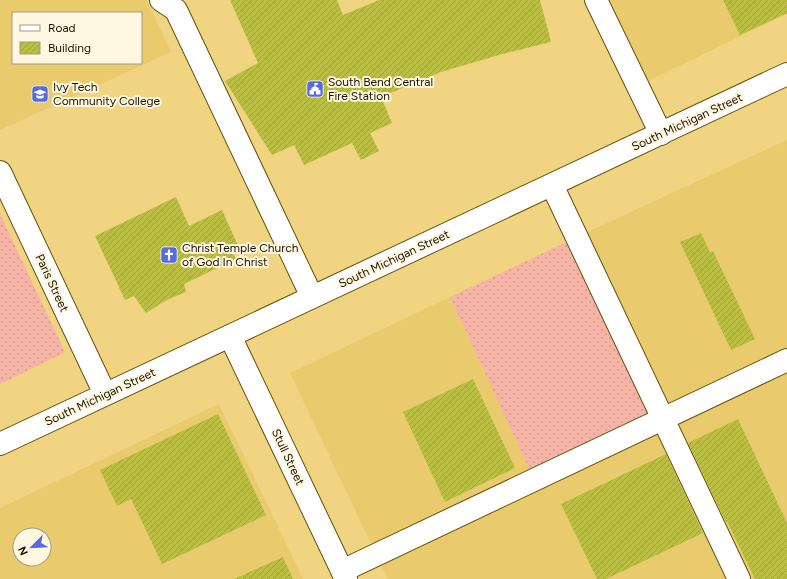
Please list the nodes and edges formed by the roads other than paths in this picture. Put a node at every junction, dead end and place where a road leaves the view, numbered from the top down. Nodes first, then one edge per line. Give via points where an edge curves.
1 (596, 0) edge
2 (175, 3) edge
3 (787, 74) edge
4 (661, 134) junction
5 (0, 172) edge
6 (552, 184) junction
7 (312, 297) junction
8 (230, 336) junction
9 (787, 360) edge
10 (105, 394) junction
11 (663, 419) junction
12 (0, 444) edge
13 (344, 575) edge
14 (739, 579) edge

1 - 4 main road
2 - 7 main road
3 - 4 main road, South Michigan Street
4 - 6 main road, South Michigan Street
5 - 10 main road, Paris Street
6 - 7 main road, South Michigan Street
6 - 11 main road
7 - 8 main road, South Michigan Street
8 - 10 main road, South Michigan Street
8 - 13 main road, Stull Street
9 - 11 main road
10 - 12 main road, South Michigan Street
11 - 13 main road
11 - 14 main road

